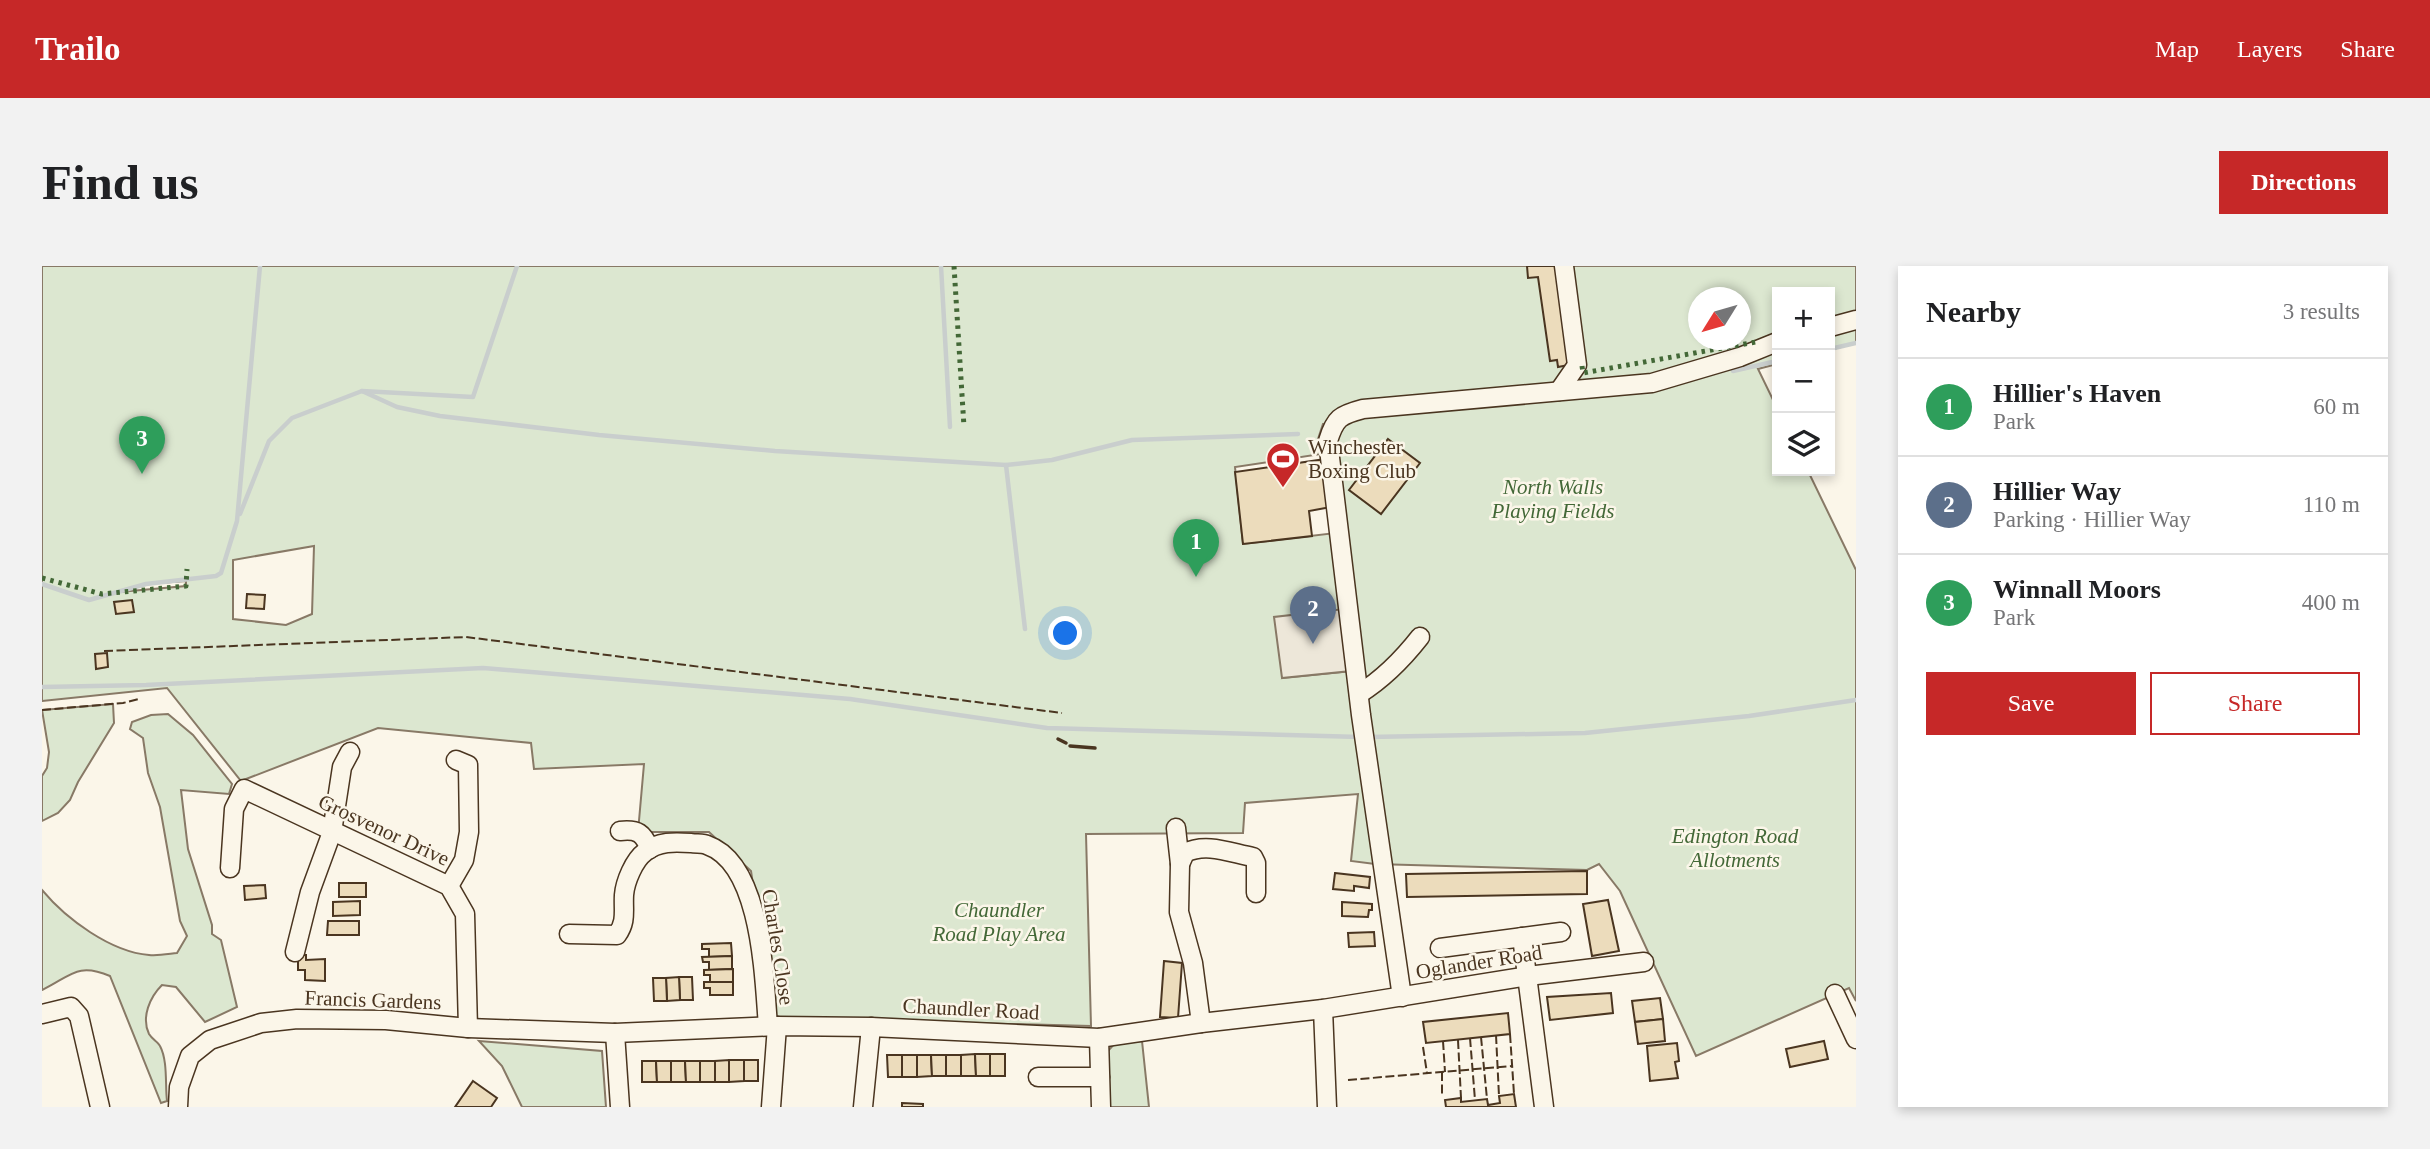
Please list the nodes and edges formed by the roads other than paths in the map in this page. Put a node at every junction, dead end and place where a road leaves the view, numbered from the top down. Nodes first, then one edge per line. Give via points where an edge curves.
1 (1564, 266) edge
2 (1856, 320) edge
3 (1835, 326) edge
4 (1772, 344) edge
5 (1559, 391) junction
6 (1420, 637) dead end
7 (1359, 694) junction
8 (350, 752) dead end
9 (456, 760) dead end
10 (1176, 828) dead end
11 (620, 831) dead end
12 (332, 832) junction
13 (650, 849) junction
14 (1180, 864) junction
15 (230, 867) dead end
16 (449, 886) junction
17 (1256, 893) dead end
18 (1562, 932) dead end
19 (569, 934) dead end
20 (1522, 937) junction
21 (1440, 948) dead end
22 (295, 952) dead end
23 (1644, 962) dead end
24 (1528, 976) junction
25 (1835, 994) dead end
26 (1402, 997) junction
27 (1323, 1009) junction
28 (42, 1014) edge
29 (1200, 1023) junction
30 (772, 1026) junction
31 (871, 1027) junction
32 (468, 1028) junction
33 (615, 1033) junction
34 (1099, 1038) junction
35 (1856, 1039) edge
36 (1038, 1077) dead end
37 (1100, 1077) junction
38 (100, 1107) edge
39 (178, 1107) edge
40 (620, 1107) edge
41 (771, 1107) edge
42 (863, 1107) edge
43 (1101, 1107) edge
44 (1327, 1107) edge
45 (1544, 1107) edge

1 - 5 street via 1577,365
2 - 3 street
4 - 5 street via 1652,383
5 - 7 street via 1363,409 1334,423 1328,441
6 - 7 street via 1402,660
7 - 26 street
8 - 12 street via 342,767
9 - 16 street via 468,765 469,832 464,860
10 - 14 street
11 - 13 street via 636,830
12 - 15 street, Grosvenor Drive via 244,789 234,809
12 - 16 street, Grosvenor Drive
12 - 22 street
13 - 19 street via 634,865 624,891 625,925 617,935
13 - 30 street, Charles Close via 669,841 707,845 723,855 742,878 752,901
14 - 17 street via 1193,848 1253,857
14 - 29 street via 1179,912 1193,963
16 - 32 street, Grosvenor Drive via 465,915
18 - 20 street
20 - 21 street
20 - 24 street
23 - 24 street, Oglander Road
24 - 26 street, Oglander Road
24 - 45 street
25 - 35 street
26 - 27 street, Oglander Road
27 - 29 street, Chaundler Road
27 - 44 street
28 - 38 street via 71,1007 79,1016
29 - 34 street, Chaundler Road
30 - 31 street, Chaundler Road
30 - 33 street, Chaundler Road
30 - 41 street, Charles Close
31 - 34 street, Chaundler Road
31 - 42 street
32 - 33 street, Francis Gardens
32 - 39 street, Francis Gardens via 386,1020 261,1023 210,1040 190,1056 179,1087
33 - 40 street
34 - 37 street
36 - 37 street
37 - 43 street

